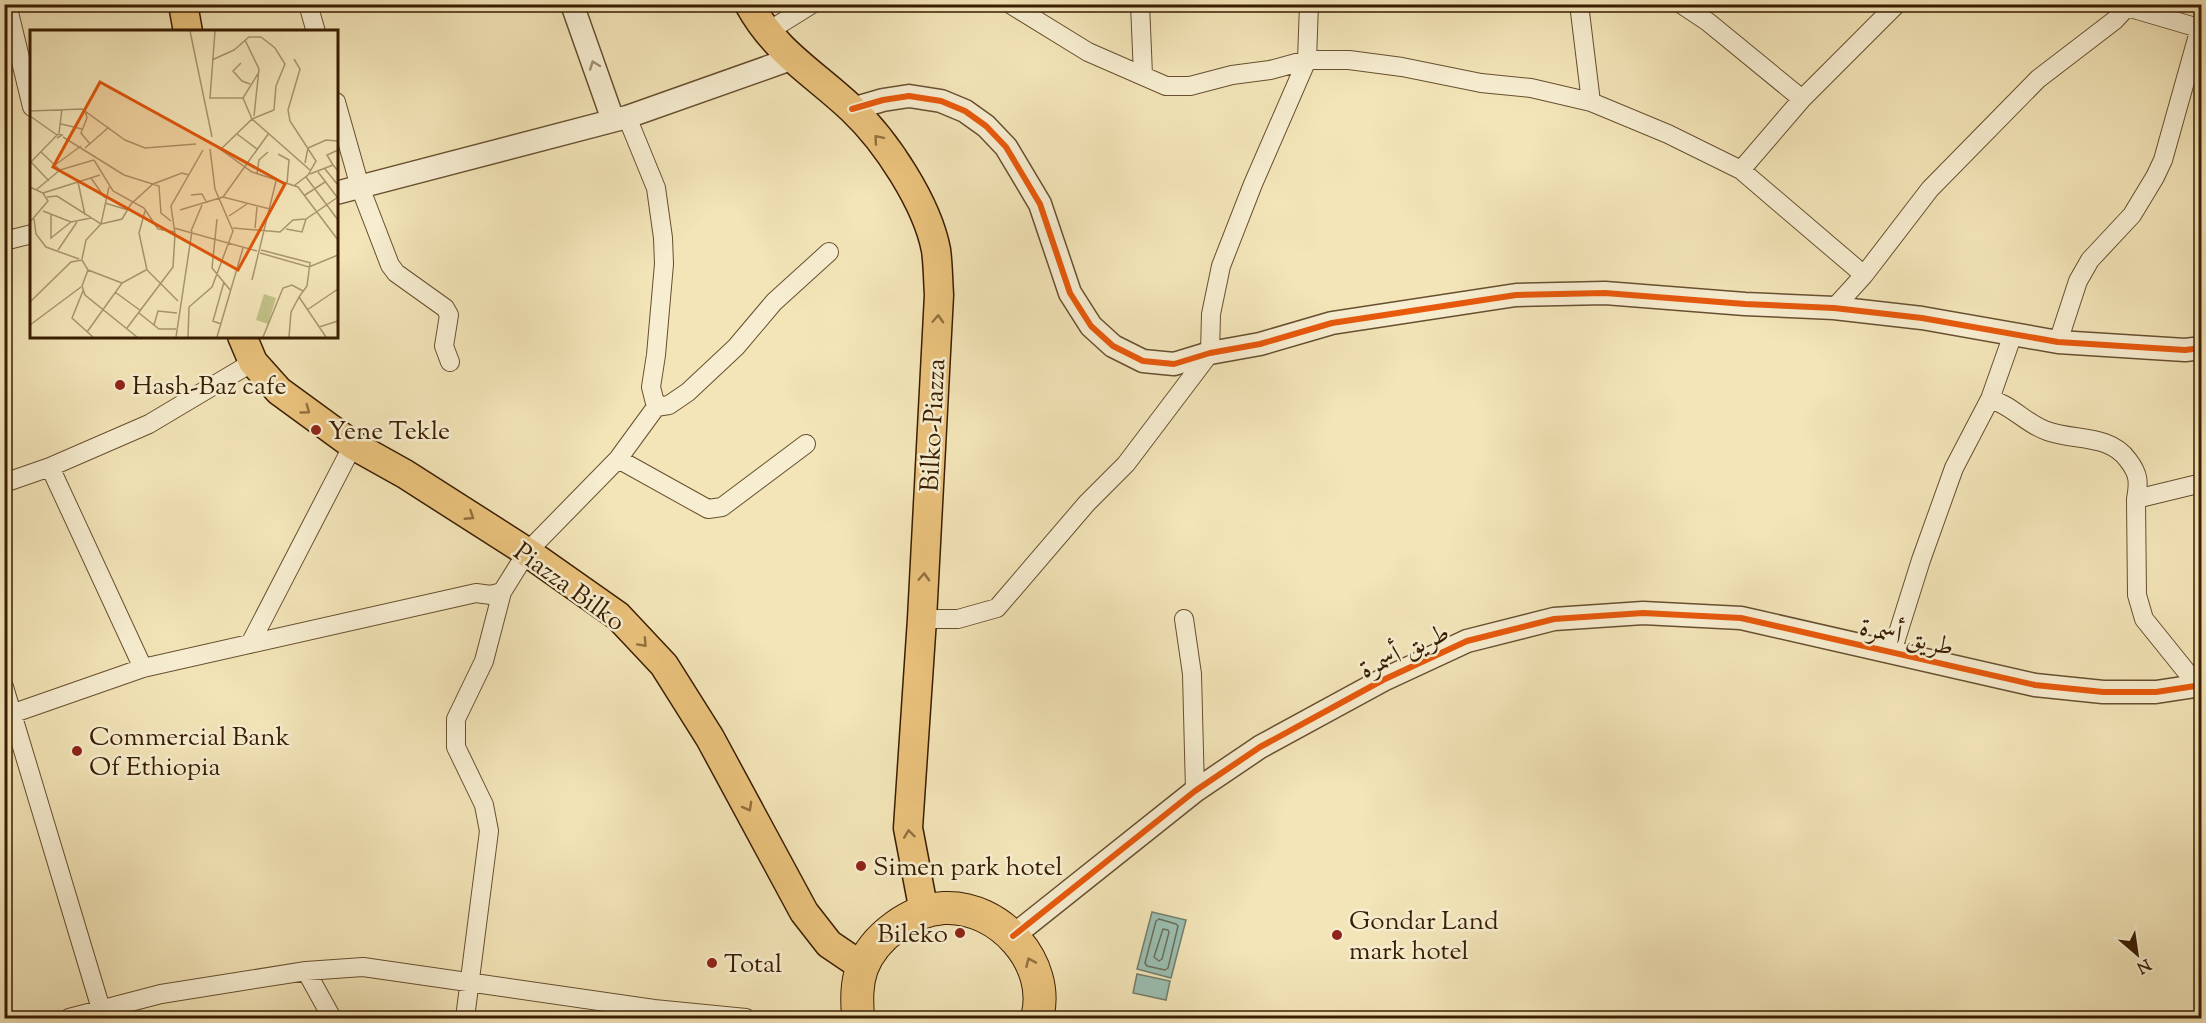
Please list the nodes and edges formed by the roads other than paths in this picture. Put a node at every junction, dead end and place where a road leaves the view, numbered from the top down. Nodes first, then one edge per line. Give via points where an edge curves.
1 (7, 4) edge
2 (183, 4) edge
3 (308, 4) edge
4 (572, 4) edge
5 (749, 4) edge
6 (812, 4) edge
7 (1010, 4) edge
8 (1140, 4) edge
9 (1309, 4) edge
10 (1579, 4) edge
11 (1681, 4) edge
12 (1897, 4) edge
13 (2128, 6) edge
14 (2201, 28) edge
15 (188, 30) edge
16 (315, 30) edge
17 (767, 32) junction
18 (791, 59) junction
19 (1307, 60) junction
20 (1143, 75) junction
21 (30, 99) edge
22 (1802, 99) junction
23 (1591, 102) junction
24 (338, 109) edge
25 (852, 109) junction
26 (620, 118) junction
27 (1741, 170) junction
28 (360, 187) junction
29 (338, 192) edge
30 (30, 234) edge
31 (4, 241) edge
32 (829, 252) dead end
33 (1864, 275) junction
34 (1834, 308) junction
35 (2013, 334) junction
36 (243, 338) edge
37 (2058, 342) junction
38 (2202, 348) edge
39 (1210, 353) junction
40 (253, 362) junction
41 (450, 362) dead end
42 (1990, 399) junction
43 (656, 407) junction
44 (806, 444) dead end
45 (353, 445) junction
46 (618, 459) junction
47 (50, 467) junction
48 (4, 483) edge
49 (2202, 483) edge
50 (2136, 499) junction
51 (527, 552) junction
52 (502, 592) junction
53 (922, 619) junction
54 (1184, 619) dead end
55 (250, 644) junction
56 (1892, 652) junction
57 (143, 668) junction
58 (2200, 685) edge
59 (4, 687) edge
60 (14, 713) junction
61 (1195, 791) junction
62 (924, 912) junction
63 (1013, 936) junction
64 (863, 968) junction
65 (306, 971) junction
66 (470, 983) junction
67 (101, 1009) junction
68 (69, 1018) edge
69 (332, 1018) edge
70 (465, 1018) edge
71 (746, 1018) edge
72 (858, 1018) edge
73 (1037, 1018) edge

1 - 21 street
2 - 15 main road
3 - 16 street
26 -> 4 street
5 - 17 main road, Bilko-Piazza
6 - 17 street
7 - 20 street via 1088,52
8 - 20 street
9 - 19 street
10 - 23 street
11 - 22 street
12 - 22 street
13 - 14 street
13 - 33 street via 2037,79 1930,189
14 - 37 street via 2163,160 2132,215 2090,260 2078,281
17 - 18 main road, Bilko-Piazza
18 - 25 main road, Bilko-Piazza
18 - 26 street
19 - 20 street via 1190,86 1166,86
19 - 23 street via 1349,60 1402,67
19 - 39 street via 1221,266 1211,314
22 - 27 street
23 - 27 street
24 - 28 street
25 - 39 street via 909,96 941,101 965,111 1006,147 1040,204 1070,293 1091,326 1113,346 1143,362 1174,364
53 -> 25 main road, Bilko-Piazza via 939,296 936,249 920,204 892,156
26 - 28 street
26 - 43 street via 656,188 663,238 664,264 651,387
27 - 33 street
28 - 29 street
28 - 41 street via 390,265 449,315 444,346
30 - 31 street
32 - 43 street via 774,302 736,347 688,392 669,405
33 - 34 street
34 - 35 street
34 - 39 street via 1605,293 1516,295 1332,323 1260,344
35 - 37 street
35 - 42 street
36 - 40 main road, Piazza Bilko
37 - 38 street
39 - 53 street via 1125,464 997,608 958,619
40 -> 45 main road, Piazza Bilko via 279,391
40 - 47 street via 149,424
42 - 50 street via 2048,432 2112,444 2136,471
42 - 56 street via 1954,468
43 - 46 street
44 - 46 street via 715,509 701,506
45 -> 51 main road, Piazza Bilko
45 - 55 street
46 - 51 street
47 - 48 street
47 - 57 street
49 - 50 street
50 - 58 street via 2138,595 2144,619
51 - 52 street
51 -> 64 main road, Piazza Bilko via 618,616 664,665 710,738 804,912 829,944
52 - 55 street via 476,594
52 - 66 street via 484,661 456,719 456,747 484,805 489,831
62 -> 53 main road, Bilko-Piazza via 908,828
54 - 61 street via 1192,674
55 - 57 street
56 - 58 street, طريق أسمرة via 2035,685 2103,692 2156,692
56 - 61 street, طريق أسمرة via 1742,618 1643,613 1554,619 1467,641 1383,680 1260,747
57 - 60 street
59 - 60 street
60 - 67 street
61 - 63 street, طريق أسمرة
62 - 63 highway via 944,908 965,911 991,920
62 - 64 highway via 891,930 874,947
73 -> 63 highway via 1038,983 1029,957
64 - 72 highway via 856,994
65 - 66 street via 363,967
65 - 67 street via 161,994
65 - 69 street
66 - 70 street
66 - 71 street
67 - 68 street

